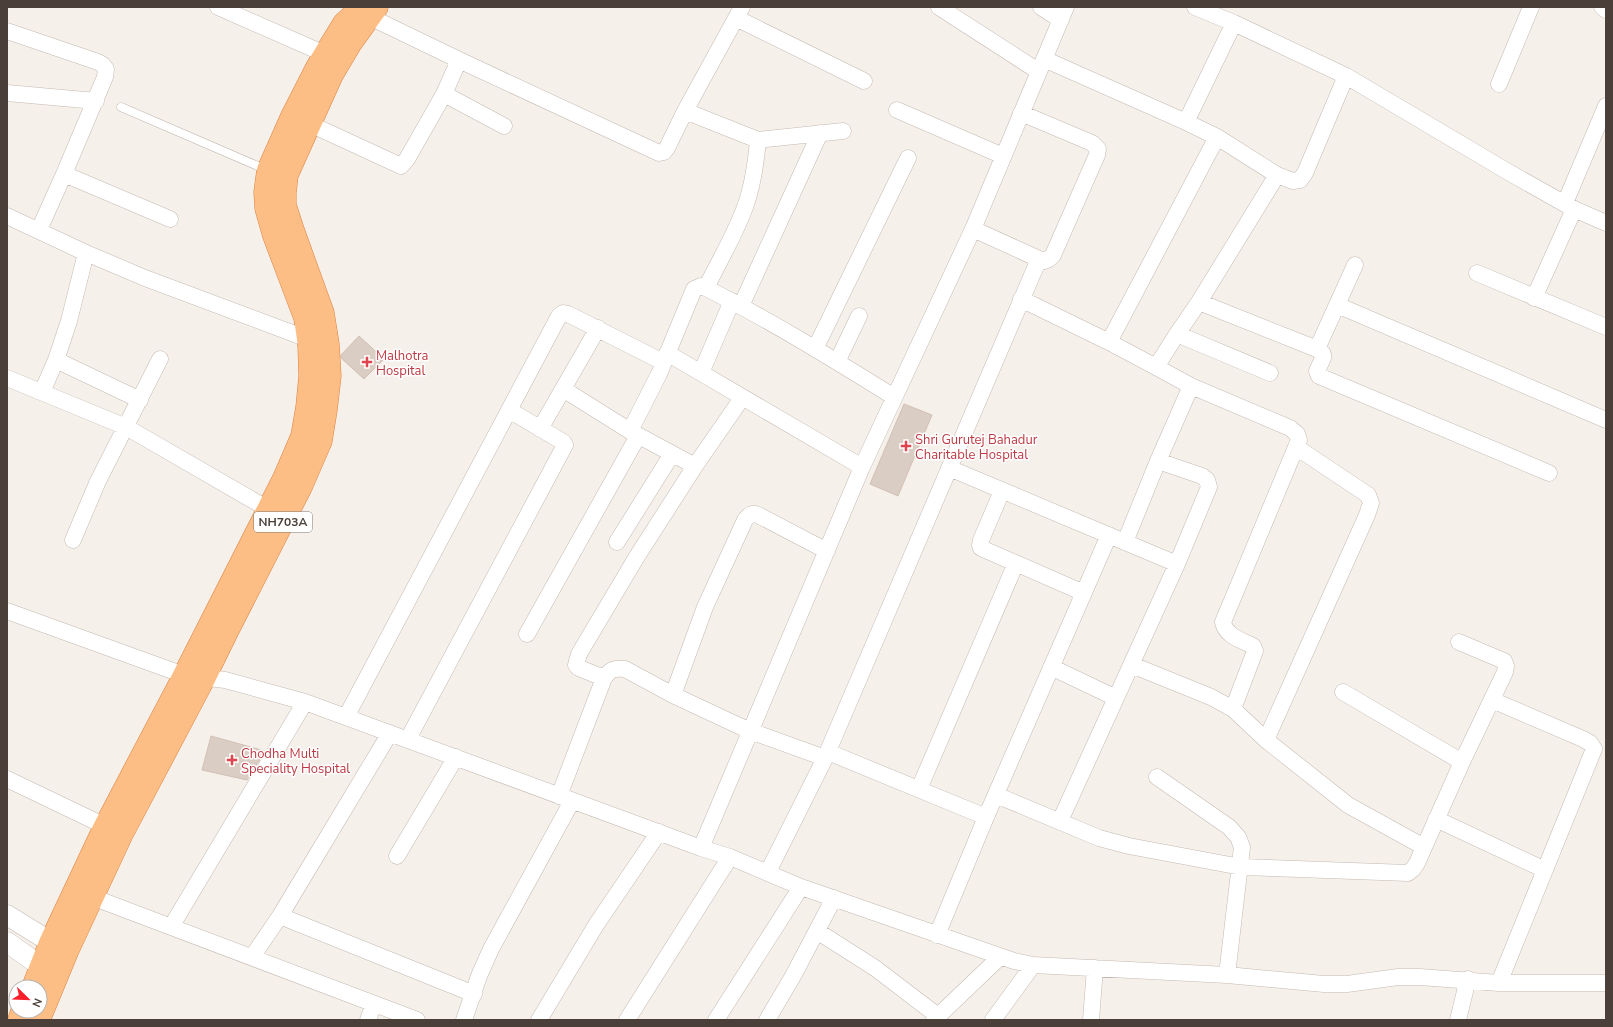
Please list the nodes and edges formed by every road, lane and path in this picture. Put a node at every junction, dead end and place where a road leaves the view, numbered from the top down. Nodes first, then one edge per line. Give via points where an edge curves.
1 (218, 7) edge
2 (939, 7) edge
3 (1041, 7) edge
4 (1195, 7) edge
5 (1531, 7) edge
6 (1602, 7) edge
7 (370, 10) edge
8 (1606, 10) edge
9 (739, 12) edge
10 (1063, 13) edge
11 (1234, 23) junction
12 (7, 31) edge
13 (325, 54) junction
14 (459, 60) junction
15 (1041, 65) junction
16 (1346, 76) junction
17 (864, 81) dead end
18 (1499, 84) dead end
19 (7, 93) edge
20 (444, 94) junction
21 (96, 101) junction
22 (1606, 106) edge
23 (121, 107) dead end
24 (685, 110) junction
25 (897, 110) dead end
26 (1021, 113) junction
27 (1186, 122) junction
28 (310, 124) junction
29 (504, 126) dead end
30 (843, 131) dead end
31 (820, 133) junction
32 (1217, 137) junction
33 (758, 140) junction
34 (1003, 156) junction
35 (908, 158) dead end
36 (268, 170) junction
37 (64, 174) junction
38 (1277, 175) junction
39 (1569, 206) junction
40 (7, 216) edge
41 (170, 219) dead end
42 (1606, 223) edge
43 (972, 229) junction
44 (39, 230) junction
45 (86, 253) junction
46 (1039, 259) junction
47 (1355, 265) dead end
48 (1477, 274) dead end
49 (706, 288) junction
50 (1534, 298) junction
51 (1022, 300) junction
52 (1199, 302) junction
53 (737, 304) junction
54 (1337, 305) junction
55 (859, 316) dead end
56 (1606, 327) edge
57 (598, 328) junction
58 (1176, 334) junction
59 (308, 339) junction
60 (1109, 342) junction
61 (815, 349) junction
62 (1317, 349) junction
63 (665, 358) junction
64 (160, 359) dead end
65 (56, 360) junction
66 (837, 362) junction
67 (1156, 367) junction
68 (701, 373) junction
69 (1270, 373) dead end
70 (9, 383) edge
71 (1192, 386) junction
72 (563, 389) junction
73 (42, 392) junction
74 (894, 397) junction
75 (742, 398) junction
76 (140, 400) junction
77 (510, 410) junction
78 (1606, 420) edge
79 (126, 427) junction
80 (540, 428) junction
81 (634, 433) junction
82 (1296, 447) junction
83 (672, 454) junction
84 (1158, 461) junction
85 (695, 466) junction
86 (862, 467) junction
87 (949, 468) junction
88 (1549, 473) dead end
89 (1002, 491) junction
90 (268, 510) junction
91 (1109, 535) junction
92 (73, 540) dead end
93 (617, 542) dead end
94 (1125, 542) junction
95 (827, 551) junction
96 (1016, 563) junction
97 (1177, 564) junction
98 (1084, 593) junction
99 (9, 615) edge
100 (527, 634) dead end
101 (1459, 642) dead end
102 (1132, 665) junction
103 (1051, 667) junction
104 (184, 675) junction
105 (205, 677) junction
106 (604, 678) junction
107 (1343, 692) dead end
108 (673, 695) junction
109 (1116, 698) junction
110 (1492, 700) junction
111 (305, 702) junction
112 (1233, 709) junction
113 (346, 717) junction
114 (750, 731) junction
115 (390, 733) junction
116 (408, 739) junction
117 (1266, 740) junction
118 (826, 755) junction
119 (456, 758) junction
120 (1462, 762) junction
121 (1157, 777) dead end
122 (7, 779) edge
123 (919, 789) junction
124 (996, 795) junction
125 (566, 799) junction
126 (986, 817) junction
127 (1436, 819) junction
128 (1060, 821) junction
129 (105, 826) junction
130 (659, 832) junction
131 (1424, 847) junction
132 (701, 848) junction
133 (397, 856) dead end
134 (730, 857) junction
135 (1240, 867) junction
136 (1545, 870) junction
137 (768, 872) junction
138 (801, 887) junction
139 (92, 897) junction
140 (834, 898) junction
141 (7, 915) edge
142 (280, 916) junction
143 (171, 927) junction
144 (817, 931) junction
145 (938, 935) junction
146 (7, 942) edge
147 (59, 948) junction
148 (252, 957) junction
149 (1000, 957) junction
150 (1033, 965) junction
151 (1095, 968) junction
152 (49, 972) junction
153 (1228, 974) junction
154 (41, 979) edge
155 (47, 979) edge
156 (1468, 980) junction
157 (1499, 982) junction
158 (1606, 983) edge
159 (474, 994) junction
160 (374, 1004) junction
161 (936, 1018) edge
162 (368, 1020) edge
163 (417, 1020) edge
164 (464, 1020) edge
165 (539, 1020) edge
166 (627, 1020) edge
167 (716, 1020) edge
168 (767, 1020) edge
169 (993, 1020) edge
170 (1092, 1020) edge
171 (1458, 1020) edge

1 - 13 street
2 - 15 street
3 - 10 street
4 - 11 street
5 - 18 street
6 - 8 street
7 - 13 highway, NH703A via 344,23
7 - 14 street
7 - 28 highway, NH703A via 332,75
9 - 17 street
9 - 24 street
10 - 15 street
11 - 16 street
11 - 27 street
12 - 21 street via 103,65 106,70 105,77
13 - 36 highway, NH703A via 292,116
14 - 20 street
14 - 24 street via 659,153 667,148
15 - 26 street
15 - 27 street
16 - 38 street via 1305,173 1300,180 1293,181
16 - 39 street via 1510,174
19 - 21 street
20 - 28 street via 408,159 401,166
20 - 29 street
21 - 37 street
22 - 39 street
23 - 36 lane
24 - 33 street
25 - 34 street
26 - 34 street
26 - 46 street via 1092,143 1098,149 1052,255 1044,261
27 - 32 street
28 - 105 highway, NH703A via 287,175 285,205 323,313 328,344 330,376 321,441 302,487
30 - 31 street
31 - 33 street
31 - 53 street
32 - 38 street
32 - 60 street
33 - 49 street via 746,206
34 - 43 street
35 - 61 street
36 - 59 highway, NH703A via 266,208 305,318
37 - 41 street
37 - 44 street
38 - 52 street
39 - 42 street
39 - 50 street
40 - 44 street
43 - 46 street
43 - 74 street
44 - 45 street
45 - 59 street
45 - 65 street via 73,309
46 - 51 street
47 - 54 street
48 - 50 street
49 - 53 street
49 - 63 street via 701,286 694,289
50 - 56 street
51 - 60 street
51 - 87 street
52 - 58 street
52 - 62 street
53 - 61 street
53 - 68 street
54 - 62 street
54 - 78 street
55 - 66 street
57 - 63 street
57 - 72 street
57 - 77 street via 568,314 563,313 559,316
58 - 67 street
58 - 69 street
59 - 90 highway, NH703A via 310,376 302,436
60 - 67 street
61 - 66 street
62 - 88 street via 1323,354 1317,371 1319,376
63 - 68 street
63 - 81 street
64 - 76 street
65 - 73 street
65 - 76 street
66 - 74 street
67 - 71 street
68 - 75 street
70 - 73 street
71 - 82 street via 1290,428 1299,440
71 - 84 street
72 - 80 street
72 - 81 street
73 - 79 street
74 - 86 street
75 - 85 street
75 - 86 street
76 - 79 street
77 - 80 street
77 - 113 street
79 - 90 street
79 - 92 street via 98,481
80 - 116 street via 563,442 563,452
81 - 83 street
81 - 100 street
82 - 112 street via 1224,622 1229,634 1253,646 1255,651
82 - 117 street via 1368,496 1371,503
83 - 85 street
83 - 93 street
84 - 94 street
84 - 97 street via 1202,476 1209,483
85 - 106 street via 579,654 576,665 578,668
86 - 95 street
87 - 89 street
87 - 118 street
89 - 91 street
89 - 96 street via 980,545 984,550
90 - 104 highway, NH703A
91 - 94 street
91 - 98 street
94 - 97 street
95 - 108 street via 754,513 750,514 705,607
95 - 114 street
96 - 98 street
96 - 123 street
97 - 102 street
98 - 103 street
99 - 104 street
101 - 110 street via 1504,661 1505,672
102 - 109 street
102 - 112 street via 1211,697
103 - 109 street
103 - 124 street
104 - 105 street
104 - 129 highway, NH703A
105 - 111 street
105 - 139 highway, NH703A via 122,834
106 - 108 street via 610,670 625,669
106 - 125 street
107 - 120 street
108 - 114 street
109 - 128 street
110 - 120 street
110 - 136 street via 1583,739 1594,749
111 - 113 street
111 - 143 street
112 - 117 street
113 - 115 street
114 - 118 street
114 - 132 street
115 - 116 street
115 - 142 street
116 - 119 street
117 - 131 street via 1348,805
118 - 123 street
118 - 137 street
119 - 125 street
119 - 133 street
120 - 127 street
121 - 135 street via 1229,827 1238,837 1242,847
122 - 129 street
123 - 126 street
124 - 126 street
124 - 128 street
125 - 130 street
125 - 159 street via 491,950
126 - 145 street
127 - 131 street
127 - 136 street
128 - 135 street via 1115,843
129 - 147 highway, NH703A
130 - 132 street
130 - 165 street via 596,925
131 - 135 street via 1413,869 1408,873
132 - 134 street
134 - 137 street
134 - 166 street
135 - 153 street
136 - 157 street
137 - 138 street
138 - 140 street
138 - 167 street
139 - 143 street
139 - 147 highway, NH703A
140 - 144 street
140 - 145 street
141 - 147 street
142 - 148 street
142 - 159 street
143 - 148 street
144 - 161 street via 875,968
144 - 168 street
145 - 149 street
146 - 152 street
147 - 152 highway, NH703A
148 - 160 street
149 - 150 street
149 - 161 street
150 - 151 street
150 - 169 street
151 - 153 street
151 - 170 street
152 - 154 highway, NH703A
152 - 155 highway, NH703A
153 - 156 street via 1324,984 1420,976
156 - 157 street
156 - 171 street
157 - 158 street
159 - 164 street
160 - 162 street
160 - 163 street

